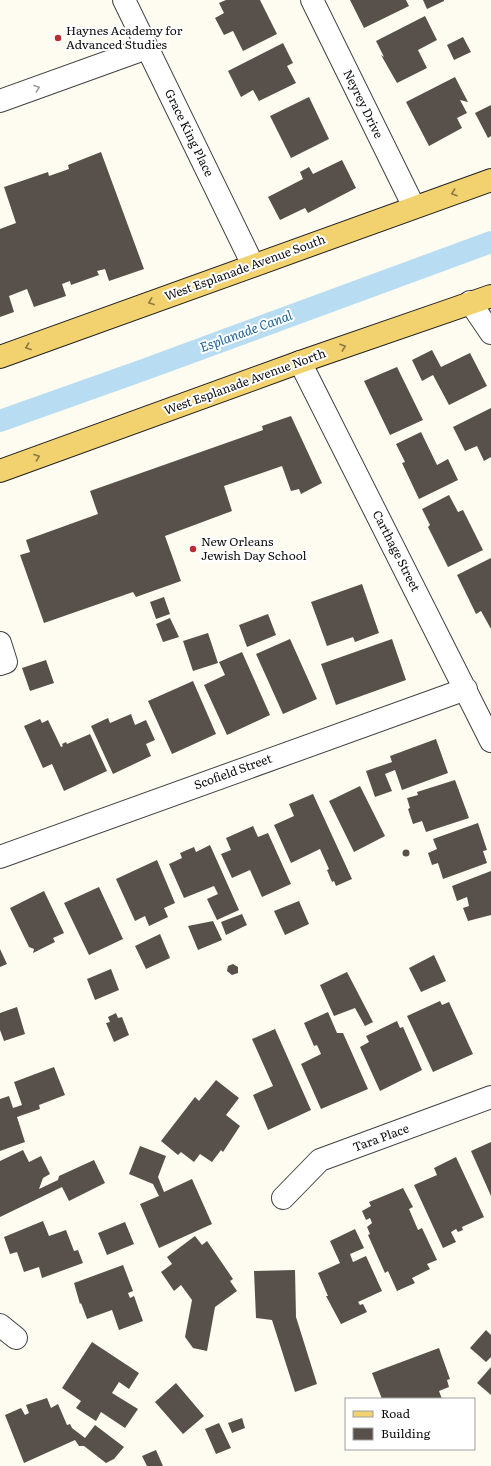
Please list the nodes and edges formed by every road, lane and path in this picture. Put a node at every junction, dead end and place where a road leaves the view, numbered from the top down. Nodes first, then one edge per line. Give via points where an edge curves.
1 (124, 0) edge
2 (312, 0) edge
3 (147, 48) junction
4 (0, 101) edge
5 (491, 181) edge
6 (414, 207) junction
7 (253, 265) junction
8 (491, 296) edge
9 (470, 302) junction
10 (491, 333) edge
11 (0, 357) edge
12 (300, 362) junction
13 (0, 471) edge
14 (0, 643) edge
15 (0, 664) edge
16 (466, 689) junction
17 (491, 741) edge
18 (0, 857) edge
19 (491, 1097) edge
20 (283, 1198) dead end

1 - 3 street, Grace King Place
2 - 6 street, Neyrey Drive
4 -> 3 street
3 - 7 street, Grace King Place
5 -> 6 main road, West Esplanade Avenue South
6 - 7 main road, West Esplanade Avenue South
7 -> 11 main road, West Esplanade Avenue South
8 - 9 main road, West Esplanade Avenue North
9 - 10 street
12 -> 9 main road, West Esplanade Avenue North
13 -> 12 main road, West Esplanade Avenue North
12 - 16 street, Carthage Street
14 - 15 street via 6,662
16 - 17 street, Carthage Street
16 - 18 street, Scofield Street
19 - 20 street, Tara Place via 320,1160

